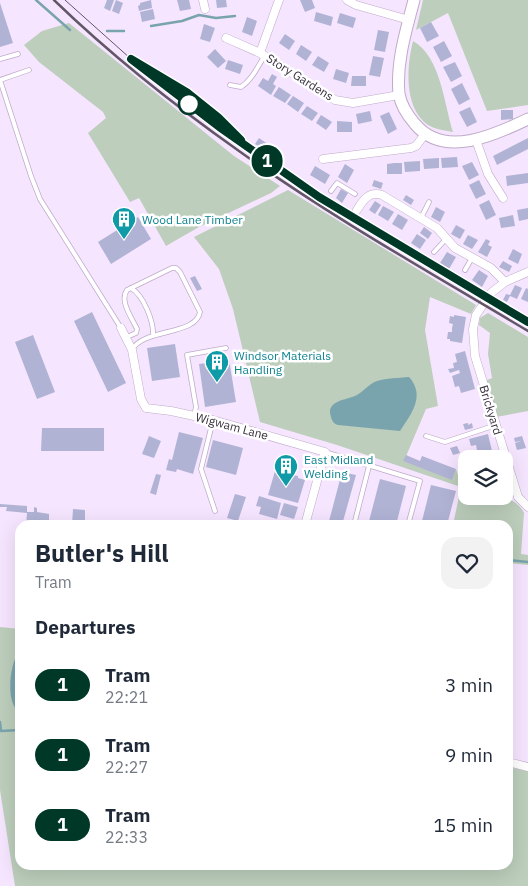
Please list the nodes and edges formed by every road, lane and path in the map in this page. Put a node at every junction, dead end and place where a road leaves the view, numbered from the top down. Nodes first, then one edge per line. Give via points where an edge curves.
1 (203, 0) edge
2 (279, 0) edge
3 (347, 0) edge
4 (414, 0) edge
5 (205, 9) dead end
6 (409, 20) junction
7 (226, 38) dead end
8 (18, 54) dead end
9 (262, 54) junction
10 (0, 59) edge
11 (29, 70) dead end
12 (0, 80) edge
13 (230, 85) dead end
14 (399, 95) junction
15 (528, 119) edge
16 (425, 134) junction
17 (476, 140) junction
18 (323, 159) dead end
19 (331, 191) dead end
20 (356, 194) joint
21 (503, 198) dead end
22 (364, 200) junction
23 (429, 202) dead end
24 (357, 210) dead end
25 (420, 218) junction
26 (446, 238) junction
27 (434, 252) dead end
28 (472, 258) junction
29 (465, 270) dead end
30 (528, 272) edge
31 (505, 282) junction
32 (131, 288) junction
33 (121, 328) joint
34 (152, 336) junction
35 (127, 337) junction
36 (226, 348) dead end
37 (132, 350) junction
38 (194, 416) junction
39 (213, 420) junction
40 (496, 425) junction
41 (426, 436) dead end
42 (325, 452) junction
43 (369, 466) junction
44 (528, 507) edge
45 (215, 511) dead end
46 (306, 520) edge
47 (355, 520) edge
48 (409, 520) edge
49 (513, 763) edge
50 (528, 767) edge

1 - 5 street
2 - 9 street, Story Gardens
3 - 6 street
4 - 6 street
6 - 14 street via 400,56
7 - 9 street, Story Gardens
8 - 10 lane
9 - 13 lane via 245,85
9 - 14 street, Story Gardens via 335,100 353,103
11 - 12 lane
12 - 33 lane via 40,198
14 - 16 street via 409,116
15 - 17 street
16 - 17 street via 446,141
16 - 18 street via 411,148
17 - 21 street via 488,174
19 - 20 lane via 337,182
20 - 22 street
22 - 24 street
22 - 25 street via 377,194
23 - 25 lane
25 - 26 street
26 - 27 lane
26 - 28 street
28 - 29 lane
28 - 31 street via 496,272
30 - 31 street
31 - 40 street, Brickyard via 490,293 479,308 473,329 474,356
32 - 34 lane via 138,292 152,322
32 - 34 lane via 176,268 200,312 195,322
32 - 35 lane via 124,294 124,302 137,329
33 - 35 street, Wigwam Lane
34 - 37 lane
35 - 37 street, Wigwam Lane
36 - 38 lane via 187,354 196,407
37 - 38 street, Wigwam Lane via 141,399 146,408
38 - 39 street, Wigwam Lane
39 - 42 street, Wigwam Lane
39 - 45 lane via 201,469
40 - 41 lane via 445,442
40 - 44 street, Brickyard via 518,497
42 - 43 lane
42 - 46 street
43 - 47 lane
43 - 48 lane via 420,481
49 - 50 street

